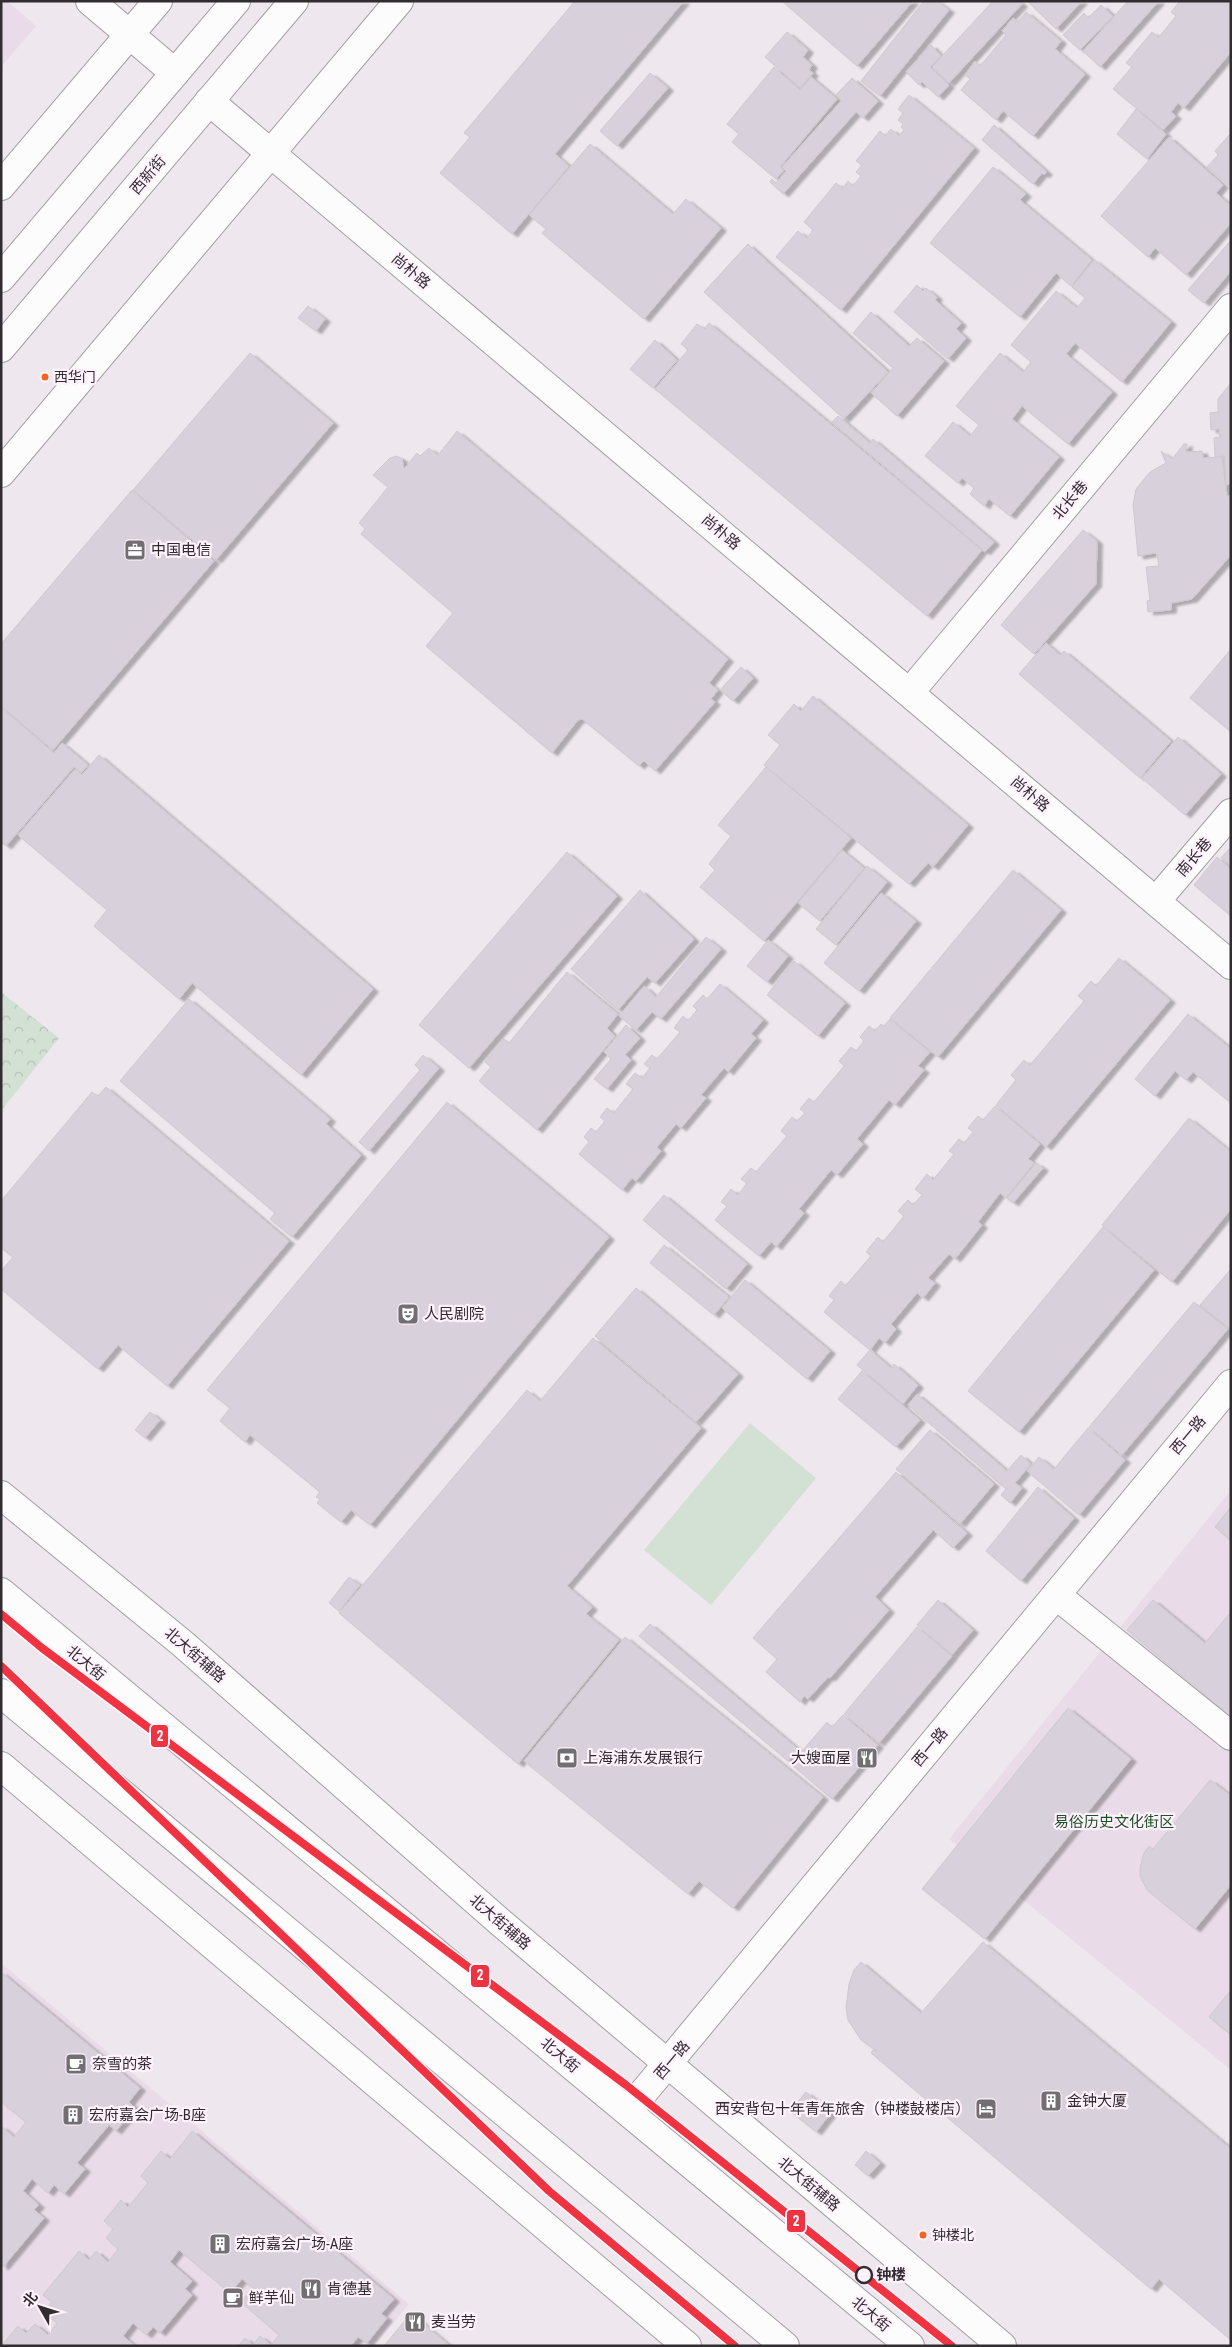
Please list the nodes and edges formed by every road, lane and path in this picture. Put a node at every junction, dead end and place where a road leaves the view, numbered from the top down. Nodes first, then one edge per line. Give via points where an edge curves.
1 (90, 1) edge
2 (158, 1) edge
3 (236, 1) edge
4 (294, 1) edge
5 (399, 1) edge
6 (130, 35) junction
7 (175, 73) junction
8 (209, 102) junction
9 (271, 153) junction
10 (1, 186) edge
11 (1, 278) edge
12 (1231, 308) edge
13 (1, 348) edge
14 (1, 473) edge
15 (910, 692) junction
16 (1231, 813) edge
17 (1156, 901) junction
18 (1231, 965) edge
19 (1231, 1384) edge
20 (1, 1495) edge
21 (1, 1592) edge
22 (1056, 1596) junction
23 (1, 1693) edge
24 (1231, 1736) edge
25 (1, 1766) edge
26 (668, 2065) junction
27 (628, 2111) junction
28 (687, 2346) edge
29 (785, 2346) edge
30 (910, 2346) edge
31 (1002, 2346) edge

1 - 6 street
2 - 6 street
3 - 7 street
4 - 8 street, 西新街
5 - 9 street
6 - 7 street
6 - 10 street
7 - 11 street
8 - 9 street, 尚朴路
8 - 13 street, 西新街
9 - 14 street
9 - 15 street, 尚朴路
12 - 15 street, 北长巷
15 - 17 street, 尚朴路
16 - 17 street, 南长巷
17 - 18 street, 尚朴路
19 - 22 street, 西一路
20 - 26 street, 北大街辅路 via 183,1644
21 - 27 street, 北大街
22 - 24 street
22 - 26 street, 西一路
23 - 29 street
25 - 28 street
26 - 27 street, 西一路
26 - 31 street, 北大街辅路
27 - 30 street, 北大街

